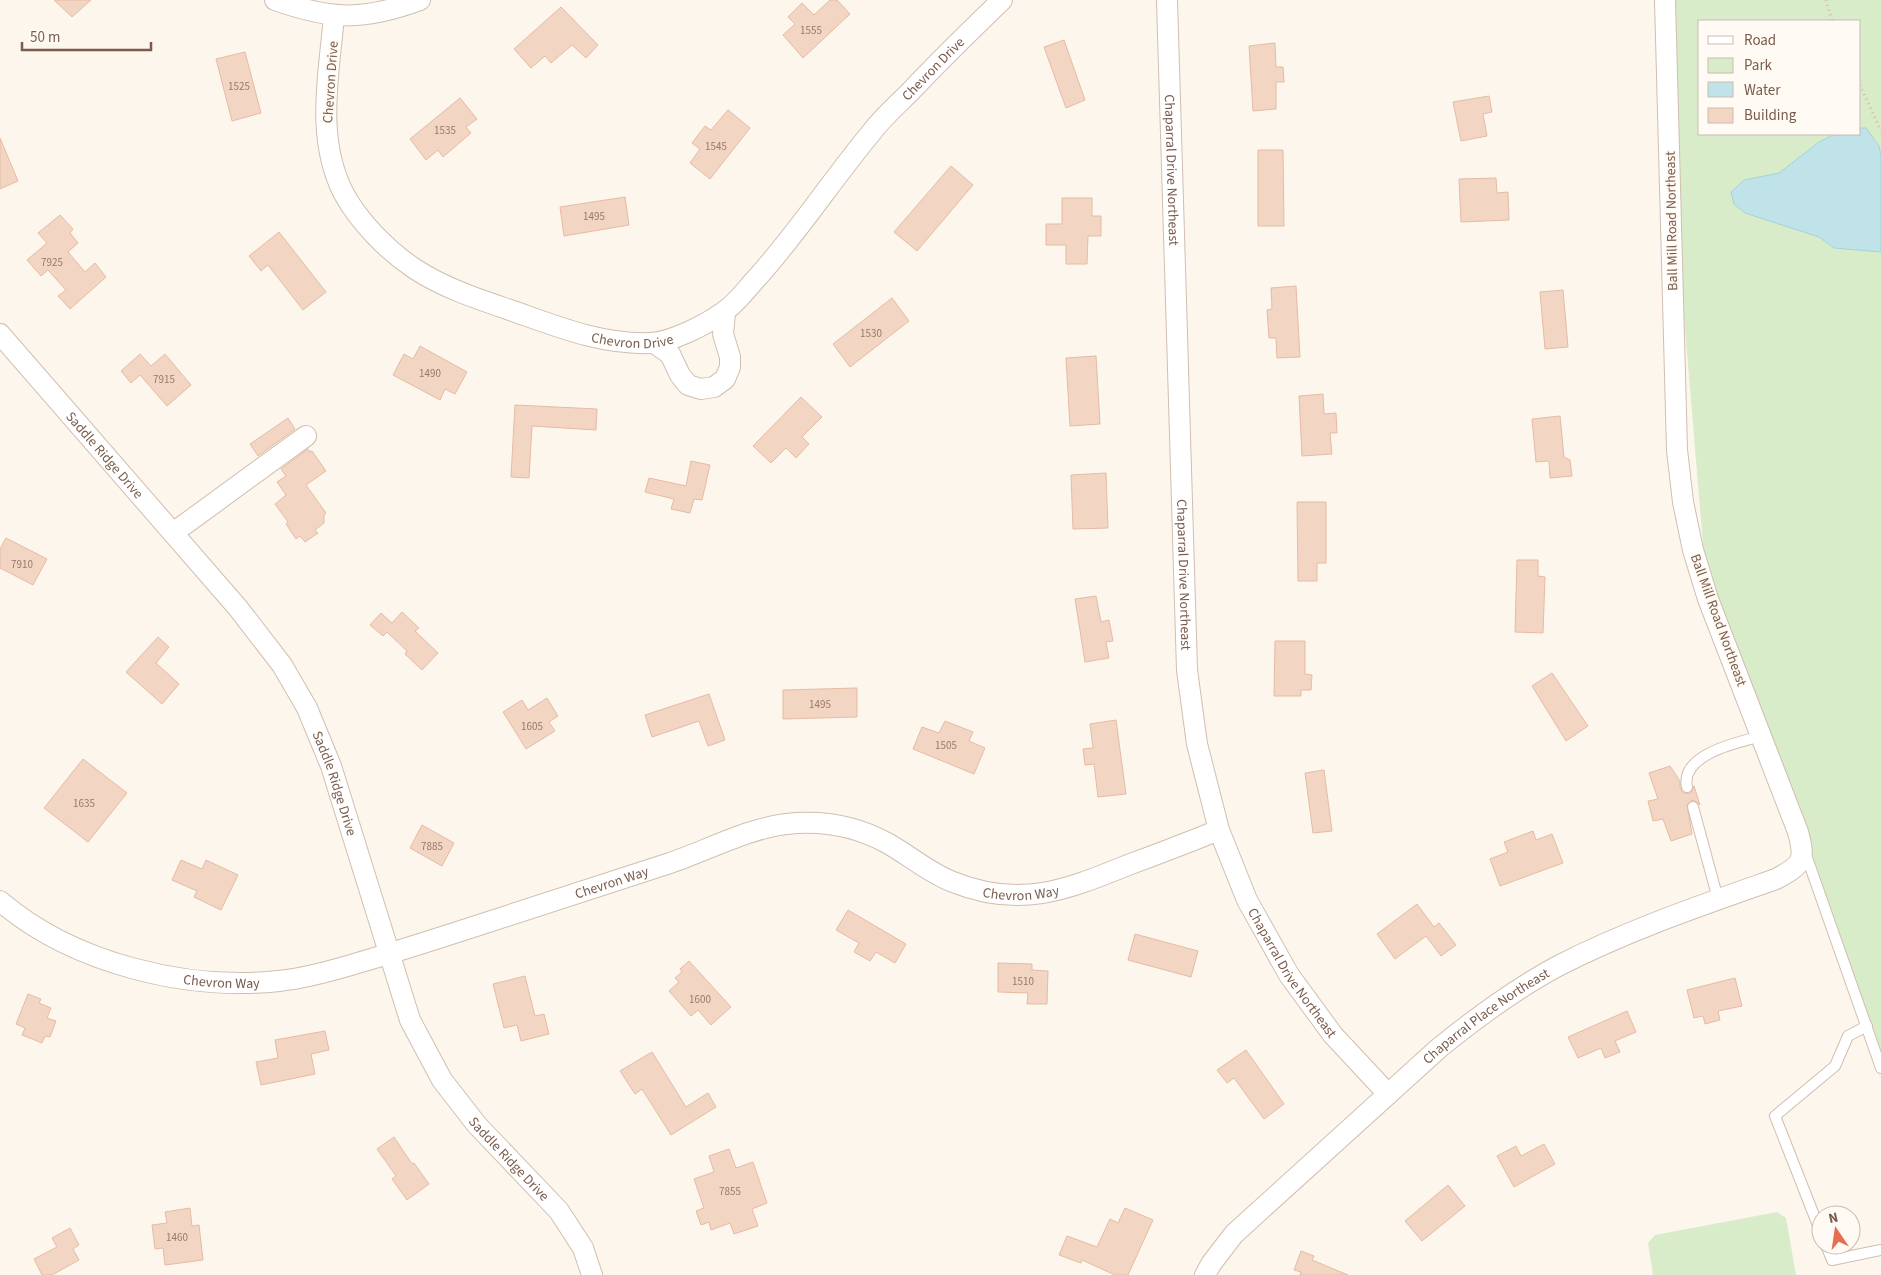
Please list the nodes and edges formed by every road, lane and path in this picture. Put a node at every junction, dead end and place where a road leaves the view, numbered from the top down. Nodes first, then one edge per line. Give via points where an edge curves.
1 (275, 0) edge
2 (420, 0) edge
3 (1002, 0) edge
4 (1167, 0) edge
5 (1665, 0) edge
6 (1826, 0) edge
7 (334, 16) junction
8 (1832, 20) edge
9 (1861, 87) edge
10 (1881, 132) edge
11 (725, 312) junction
12 (0, 334) edge
13 (654, 343) junction
14 (306, 436) dead end
15 (173, 533) junction
16 (1762, 736) junction
17 (1687, 787) dead end
18 (1694, 807) dead end
19 (1219, 830) junction
20 (1798, 832) junction
21 (1718, 899) junction
22 (0, 901) edge
23 (390, 954) junction
24 (1867, 1026) junction
25 (1881, 1068) edge
26 (1388, 1094) junction
27 (1811, 1208) edge
28 (1881, 1250) edge
29 (1861, 1254) edge
30 (1830, 1255) edge
31 (1856, 1255) edge
32 (592, 1275) edge
33 (1205, 1275) edge

1 - 7 street
2 - 7 street via 374,14
3 - 11 street, Chevron Drive via 872,131 772,260
4 - 19 street, Chaparral Drive Northeast via 1187,670 1197,744
5 - 16 street, Ball Mill Road Northeast via 1677,441 1683,502 1708,599
6 - 8 path
7 - 13 street, Chevron Drive via 326,99 328,146 344,194 374,234 415,268 451,289 584,336 616,342
9 - 10 path
11 - 13 street, Chevron Drive via 691,331
11 - 13 street via 723,334 730,367 725,379 714,387 701,389 688,385 670,354
12 - 15 street, Saddle Ridge Drive
14 - 15 street
15 - 23 street, Saddle Ridge Drive via 282,665 307,708 332,766
16 - 17 lane via 1721,748 1692,765 1685,779
16 - 20 street, Ball Mill Road Northeast
18 - 21 lane
19 - 23 street, Chevron Way via 1075,886 1049,893 1019,895 986,892 954,882 885,842 855,829 820,822 785,824
19 - 26 street, Chaparral Drive Northeast via 1247,900 1289,975 1333,1035
20 - 21 street, Chaparral Place Northeast via 1802,857 1790,872
20 - 24 lane, Ball Mill Road Northeast
21 - 26 street, Chaparral Place Northeast via 1628,933 1528,984 1473,1021
22 - 23 street, Chevron Way via 47,934 88,953 129,967 172,976 227,983 281,981
23 - 32 street, Saddle Ridge Drive via 410,1020 442,1080 477,1125 559,1211 582,1248
24 - 25 lane, Ball Mill Road Northeast
24 - 27 lane via 1848,1036 1835,1066 1775,1116
26 - 33 street, Chaparral Place Northeast via 1234,1234
28 - 29 lane
30 - 31 lane via 1832,1260

